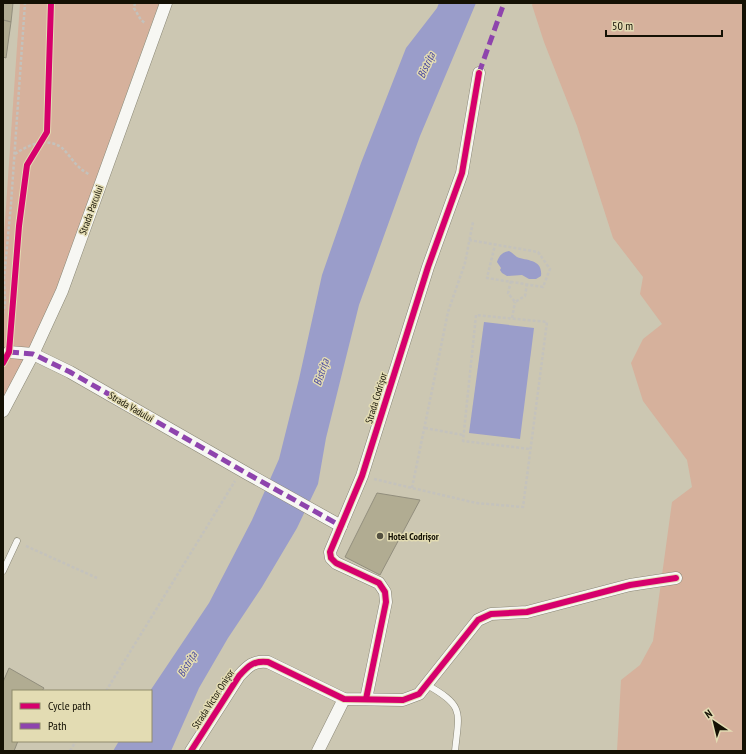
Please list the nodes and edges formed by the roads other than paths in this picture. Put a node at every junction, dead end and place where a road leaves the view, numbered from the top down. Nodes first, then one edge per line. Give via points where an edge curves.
1 (166, 3) edge
2 (479, 73) dead end
3 (9, 352) road end
4 (33, 354) junction
5 (3, 411) edge
6 (341, 526) junction
7 (16, 541) road end
8 (3, 571) edge
9 (676, 578) dead end
10 (427, 684) junction
11 (344, 699) junction
12 (366, 699) junction
13 (191, 751) edge
14 (318, 751) edge
15 (455, 751) edge

1 - 4 street, Strada Parcului via 62,291
2 - 6 street, Strada Codrișor via 462,173 428,267 362,476
3 - 4 street, Strada Vadului
4 - 5 street, Strada Parcului
4 - 6 street, Strada Vadului via 70,372
6 - 12 street, Strada Codrișor via 330,552 332,558 336,563 379,583 385,592 386,602
7 - 8 lane
9 - 10 street via 630,584 527,612 491,614 478,620
10 - 12 street via 419,694 403,700
10 - 15 lane via 451,699 455,706 458,720
11 - 12 street
11 - 13 street, Strada Victor Onișor via 268,662 253,663 239,676
11 - 14 street

